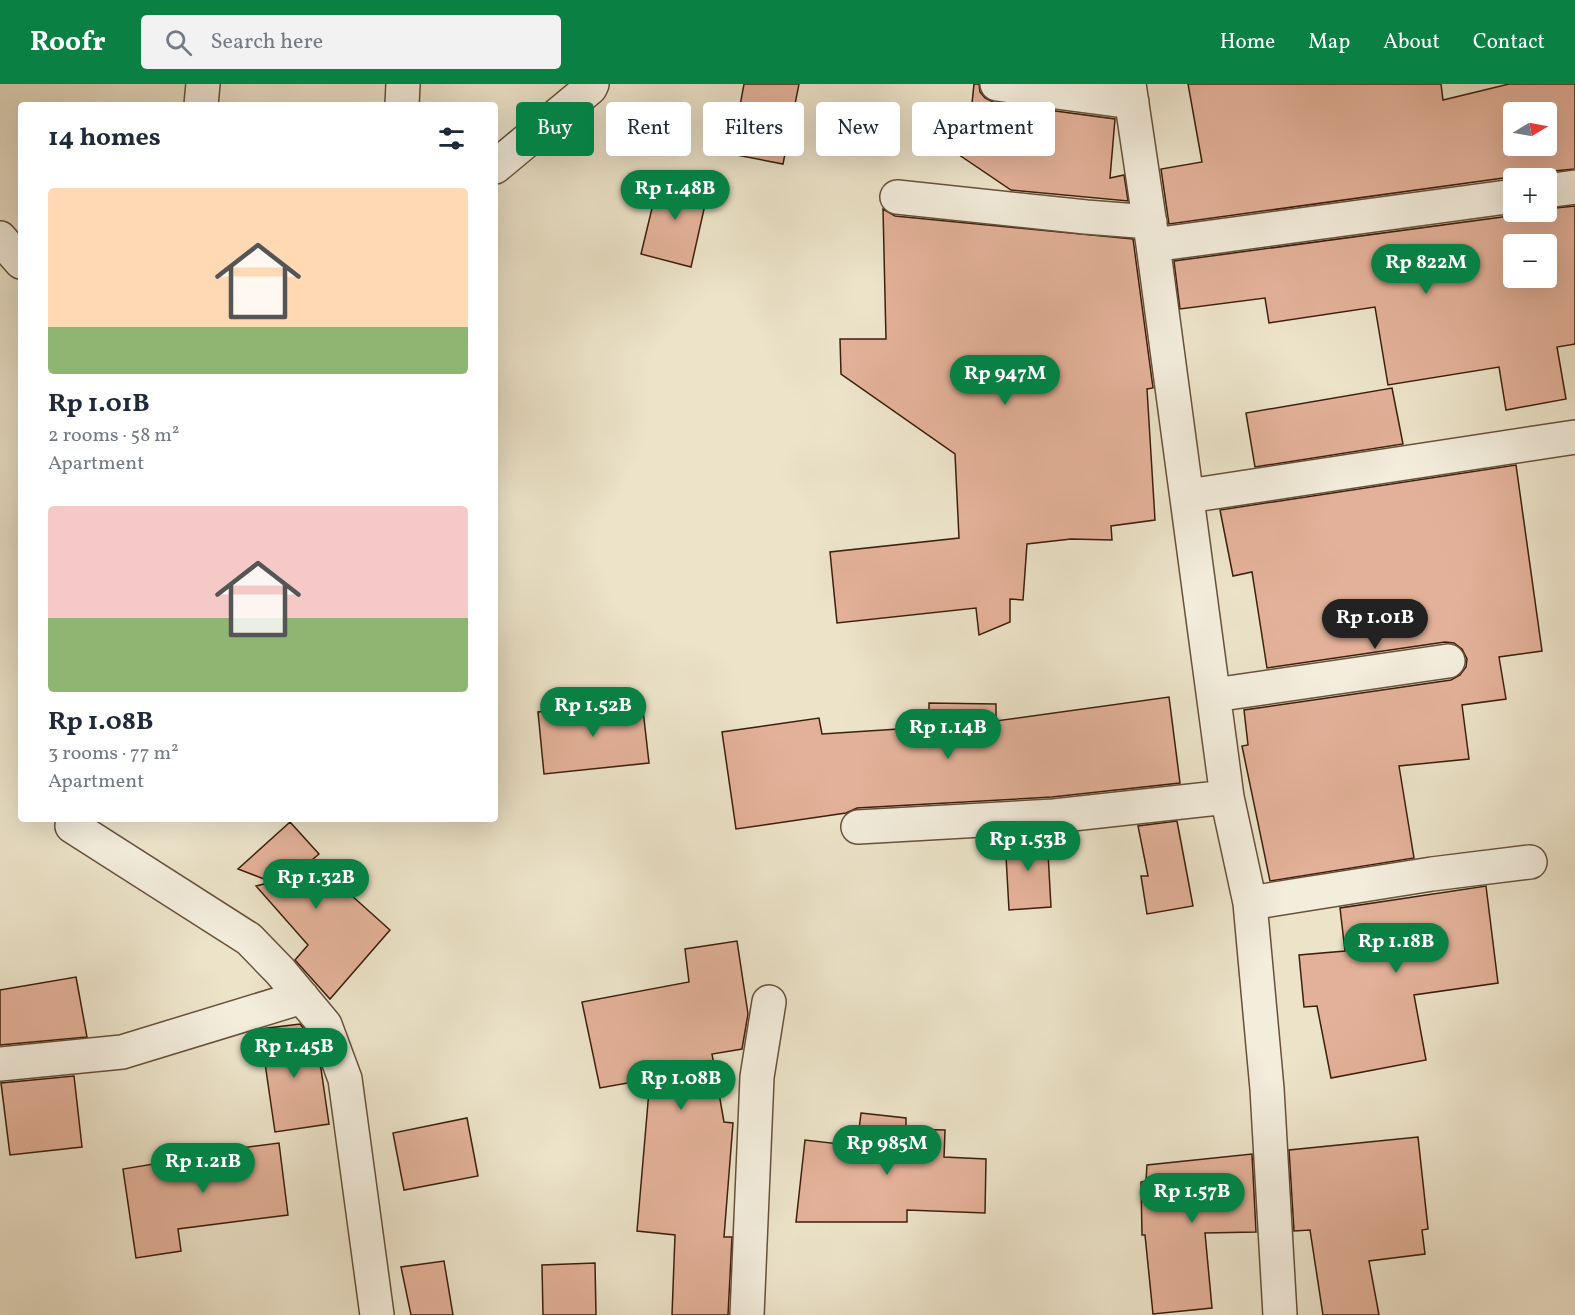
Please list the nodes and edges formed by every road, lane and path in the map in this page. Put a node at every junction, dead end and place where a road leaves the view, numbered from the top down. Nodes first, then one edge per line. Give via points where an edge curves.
1 (202, 84) edge
2 (403, 84) edge
3 (592, 84) edge
4 (997, 84) edge
5 (1130, 93) edge
6 (201, 102) edge
7 (402, 102) edge
8 (498, 165) edge
9 (1575, 187) edge
10 (1557, 189) edge
11 (897, 197) dead end
12 (1503, 197) edge
13 (1152, 234) junction
14 (0, 238) edge
15 (18, 259) edge
16 (1575, 437) edge
17 (1188, 496) junction
18 (1448, 661) dead end
19 (1214, 695) junction
20 (1227, 797) junction
21 (72, 826) dead end
22 (858, 827) dead end
23 (1530, 862) dead end
24 (1250, 903) junction
25 (302, 997) junction
26 (769, 1002) dead end
27 (0, 1064) edge
28 (377, 1315) edge
29 (747, 1315) edge
30 (1280, 1315) edge

1 - 6 street
2 - 7 street
3 - 8 street
4 - 5 street
5 - 13 street
9 - 10 street
11 - 13 street via 1086,218
12 - 13 street
13 - 17 street
14 - 15 street
16 - 17 street
17 - 19 street
18 - 19 street
19 - 20 street
20 - 22 street via 1054,816
20 - 24 street
21 - 25 street via 249,939
23 - 24 street
24 - 30 street via 1267,1089
25 - 27 street via 122,1052
25 - 28 street via 325,1025 345,1079
26 - 29 street via 757,1077

